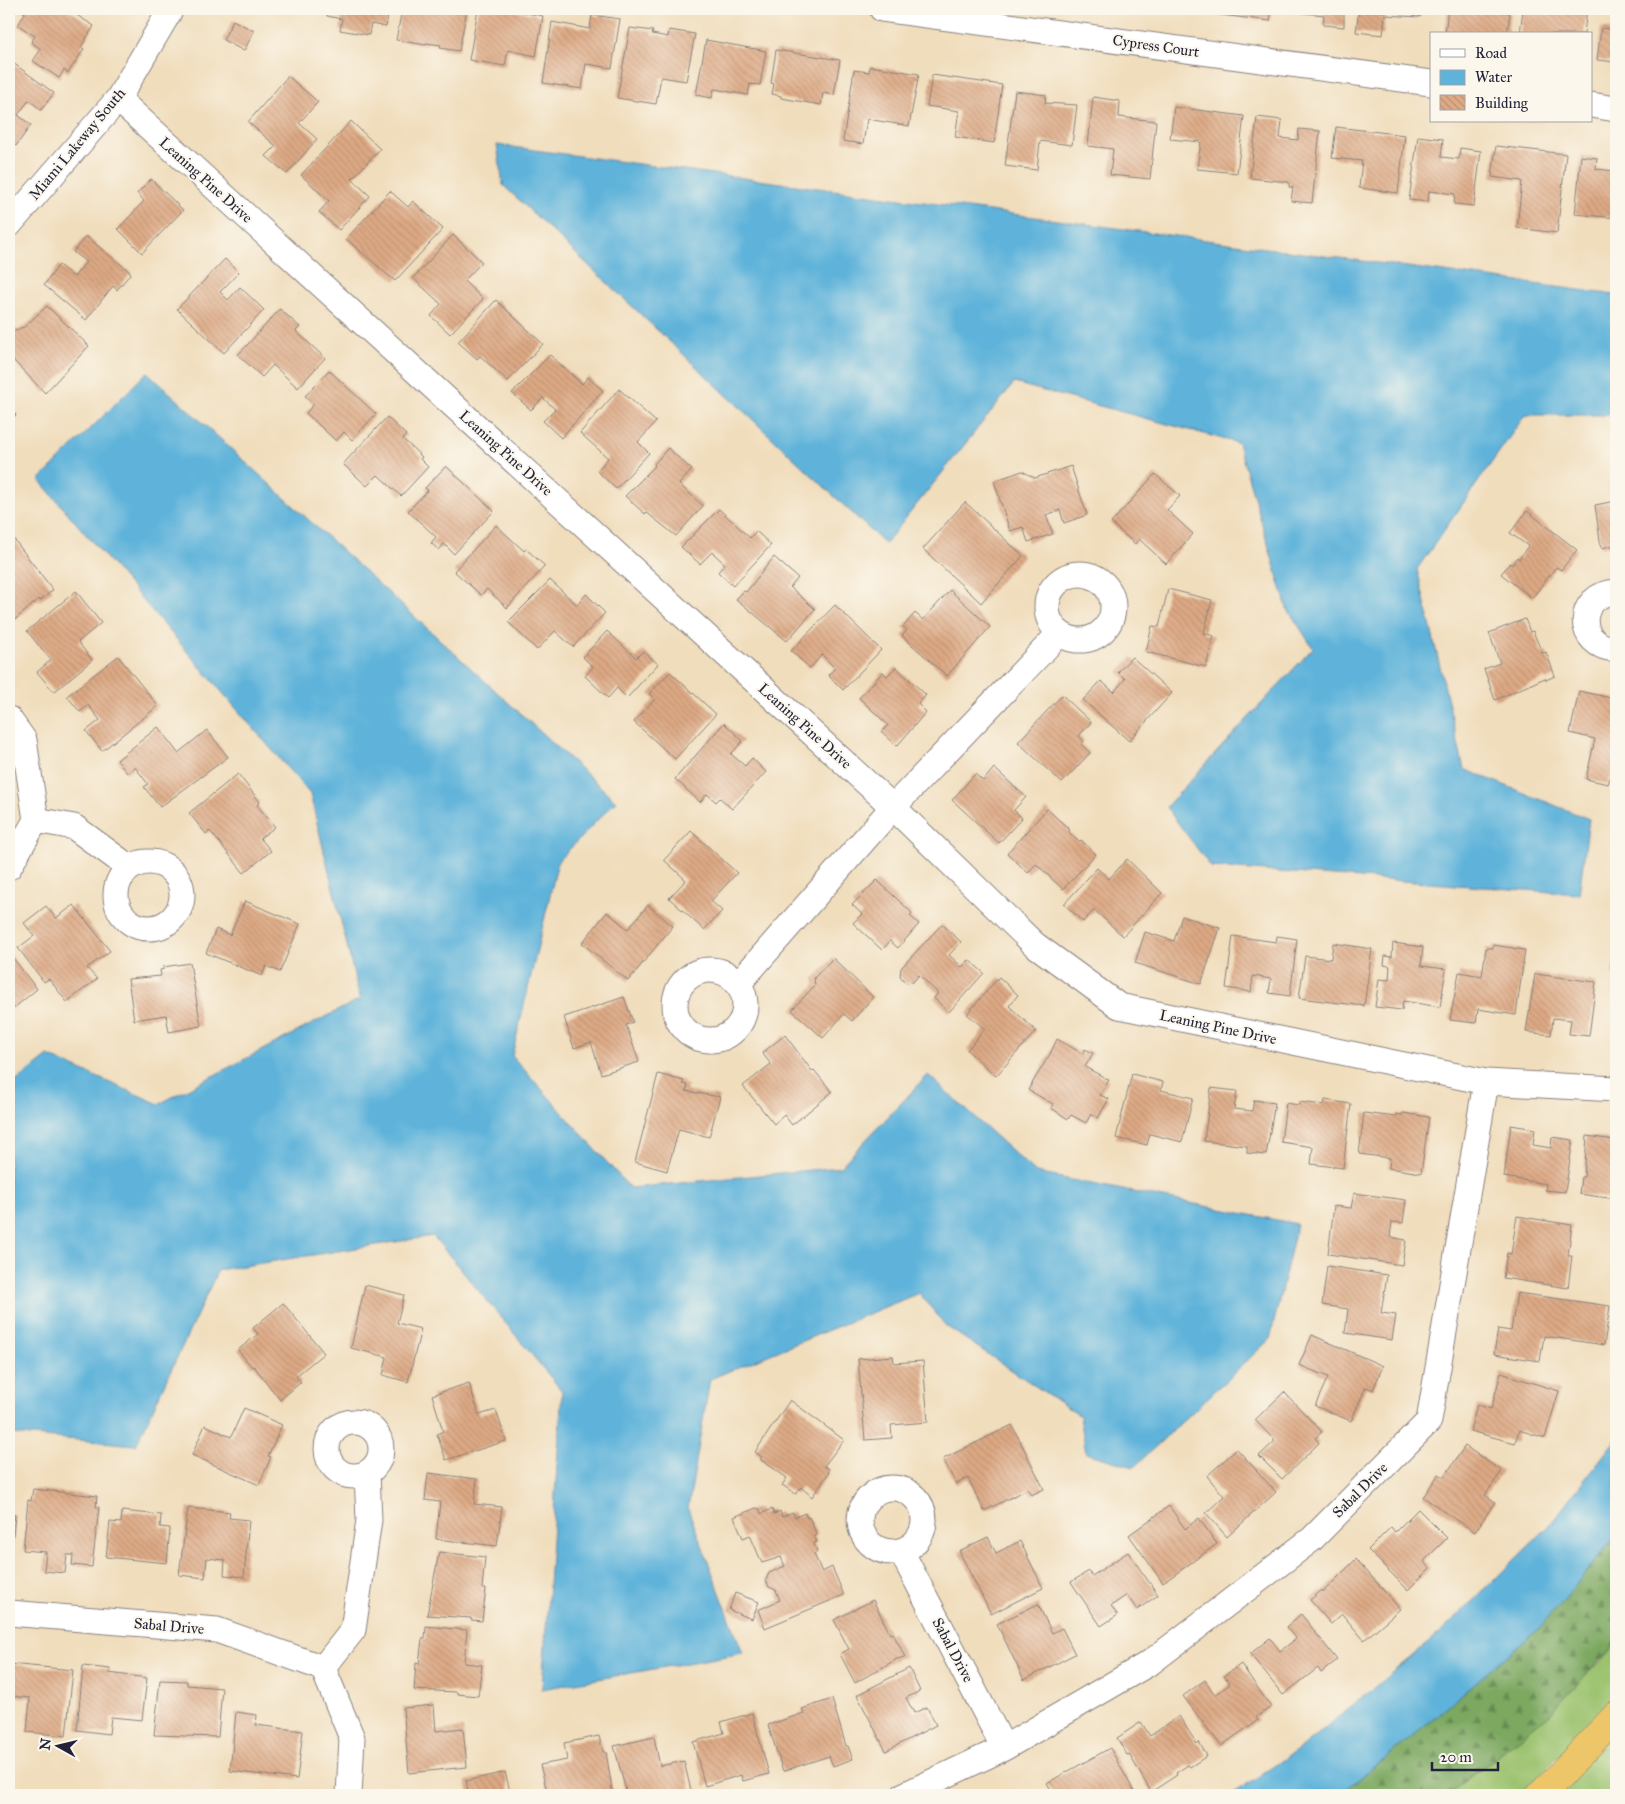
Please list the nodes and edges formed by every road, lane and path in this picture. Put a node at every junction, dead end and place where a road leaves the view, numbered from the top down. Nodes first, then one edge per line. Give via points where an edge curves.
1 (170, 9) edge
2 (882, 9) edge
3 (1430, 84) edge
4 (118, 99) junction
5 (1592, 105) edge
6 (1616, 109) edge
7 (9, 225) edge
8 (1616, 592) edge
9 (1060, 633) dead end
10 (1616, 649) edge
11 (9, 719) edge
12 (893, 806) junction
13 (36, 820) junction
14 (9, 867) edge
15 (130, 868) dead end
16 (738, 984) dead end
17 (1486, 1082) junction
18 (1616, 1089) edge
19 (367, 1473) dead end
20 (901, 1551) dead end
21 (9, 1612) edge
22 (323, 1668) junction
23 (1616, 1716) edge
24 (1004, 1748) junction
25 (349, 1795) edge
26 (904, 1795) edge
27 (1541, 1795) edge

1 - 4 street, Miami Lakeway South
2 - 3 street, Cypress Court
4 - 7 street, Miami Lakeway South
4 - 12 street, Leaning Pine Drive
5 - 6 street
8 - 10 street via 1600,595 1592,601 1585,619 1591,638 1607,649
9 - 12 street
11 - 13 street via 24,740
12 - 16 street
12 - 17 street, Leaning Pine Drive via 1034,944 1119,1006
13 - 14 street
13 - 15 street via 74,827
17 - 18 street, Leaning Pine Drive
17 - 24 street, Sabal Drive via 1429,1421 1312,1539 1151,1662
19 - 22 street via 370,1520 353,1630
20 - 24 street, Sabal Drive
21 - 22 street, Sabal Drive via 217,1630
22 - 25 street via 352,1738
23 - 27 highway
24 - 26 street, Sabal Drive

